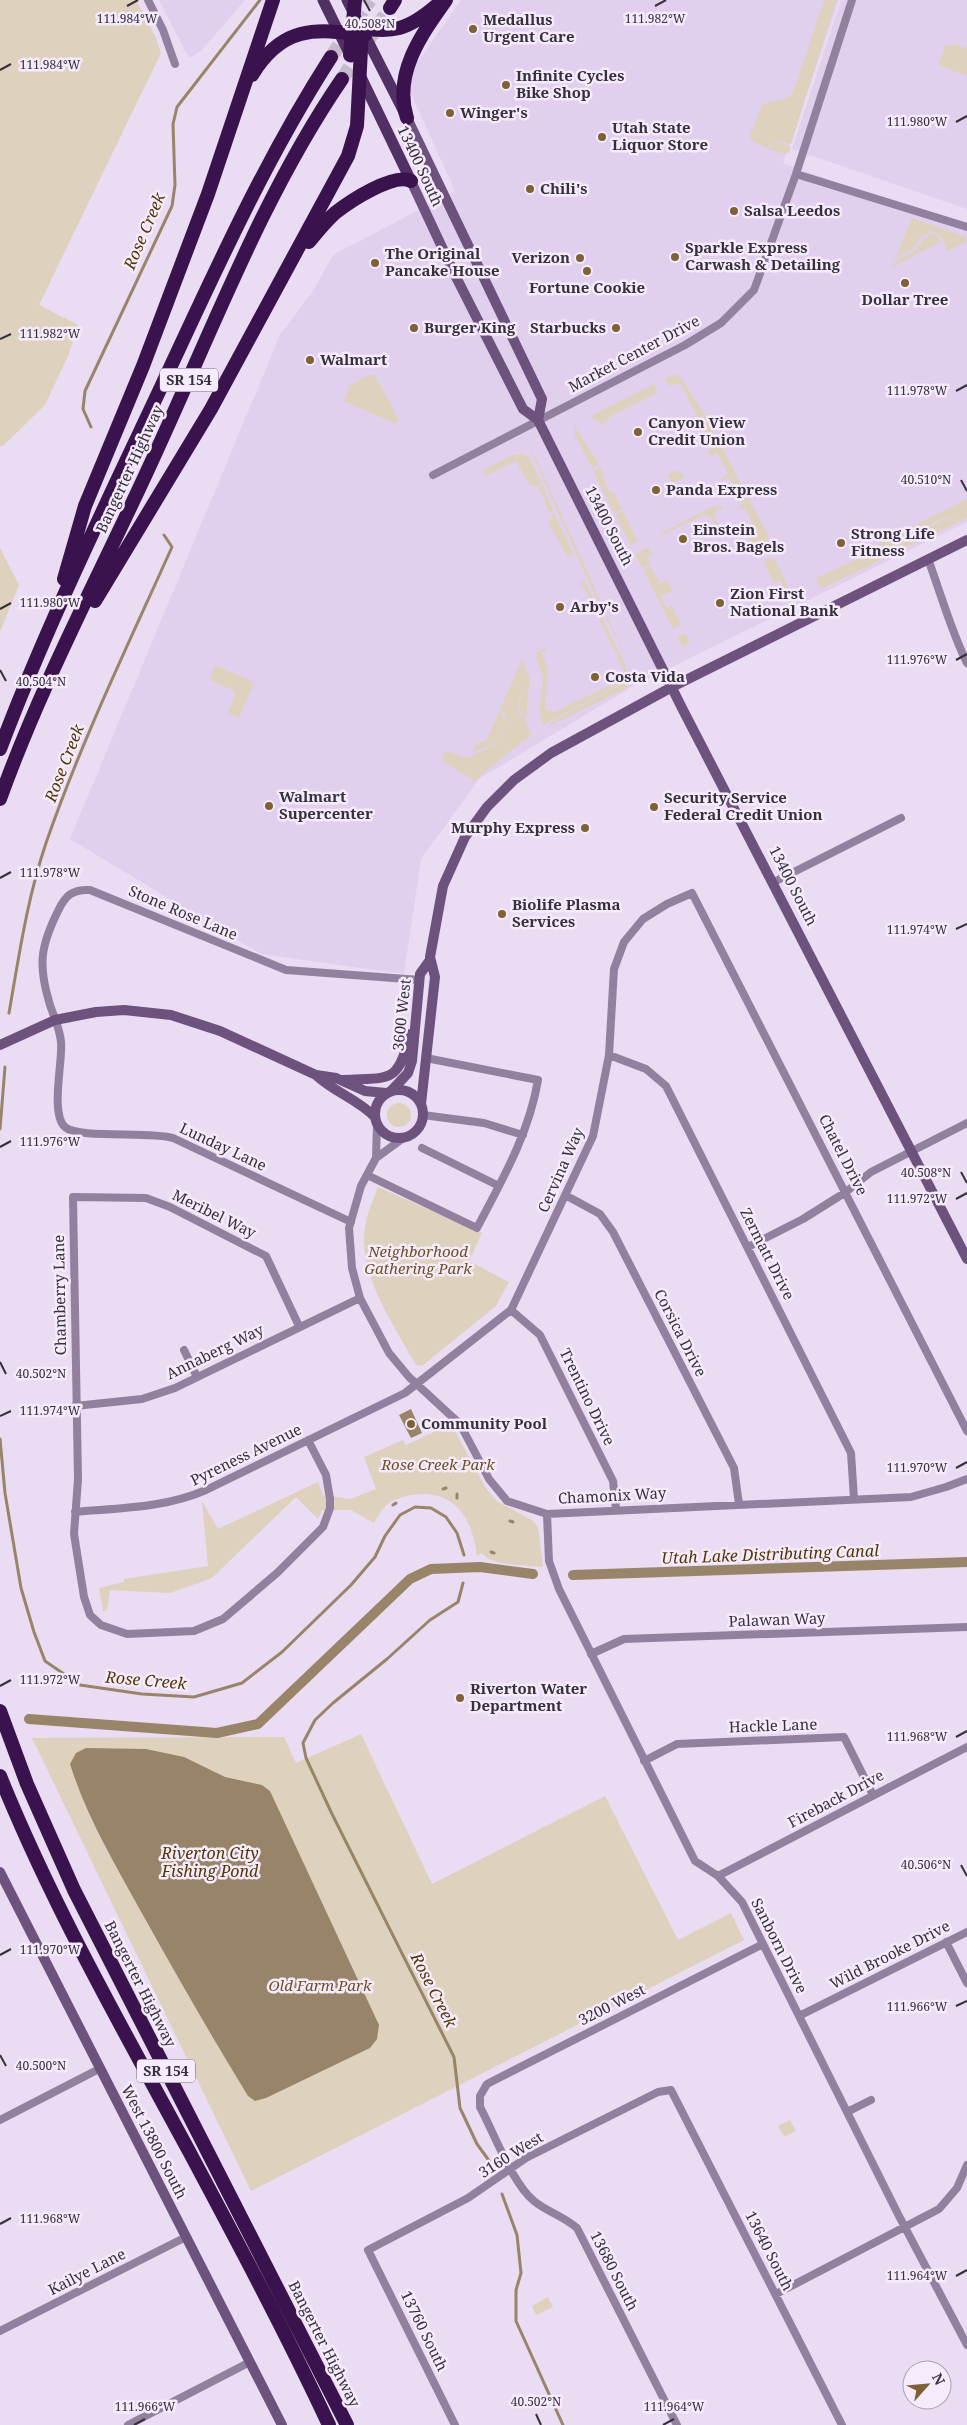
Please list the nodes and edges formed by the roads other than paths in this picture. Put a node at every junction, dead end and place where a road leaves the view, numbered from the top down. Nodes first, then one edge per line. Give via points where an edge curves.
1 (148, 0) edge
2 (273, 0) edge
3 (323, 0) edge
4 (347, 0) edge
5 (444, 0) edge
6 (852, 0) edge
7 (353, 26) edge
8 (350, 54) joint
9 (331, 57) tunnel mouth
10 (175, 64) dead end
11 (360, 75) junction
12 (342, 79) tunnel mouth
13 (242, 93) junction
14 (407, 118) junction
15 (796, 174) junction
16 (411, 181) junction
17 (967, 227) edge
18 (287, 270) junction
19 (538, 420) junction
20 (433, 475) dead end
21 (967, 540) edge
22 (928, 559) junction
23 (49, 628) junction
24 (967, 663) edge
25 (45, 685) junction
26 (672, 687) junction
27 (0, 749) edge
28 (0, 799) edge
29 (901, 818) dead end
30 (774, 882) junction
31 (692, 893) joint
32 (430, 960) junction
33 (420, 980) junction
34 (415, 1008) junction
35 (55, 1020) junction
36 (0, 1045) edge
37 (609, 1055) junction
38 (426, 1058) junction
39 (316, 1075) junction
40 (340, 1080) junction
41 (388, 1092) junction
42 (421, 1104) junction
43 (424, 1115) junction
44 (376, 1121) junction
45 (967, 1123) edge
46 (523, 1135) junction
47 (402, 1139) junction
48 (422, 1148) dead end
49 (911, 1151) junction
50 (376, 1158) junction
51 (367, 1175) junction
52 (498, 1186) junction
53 (846, 1192) junction
54 (565, 1195) junction
55 (73, 1197) joint
56 (351, 1222) junction
57 (748, 1247) junction
58 (967, 1260) edge
59 (360, 1298) junction
60 (511, 1310) junction
61 (299, 1326) junction
62 (184, 1350) dead end
63 (197, 1377) junction
64 (418, 1385) junction
65 (75, 1406) junction
66 (967, 1431) edge
67 (308, 1440) junction
68 (967, 1479) edge
69 (854, 1499) junction
70 (739, 1504) junction
71 (616, 1510) junction
72 (75, 1512) junction
73 (547, 1514) junction
74 (967, 1627) edge
75 (591, 1654) junction
76 (0, 1711) edge
77 (967, 1746) edge
78 (644, 1761) junction
79 (0, 1776) edge
80 (873, 1795) junction
81 (0, 1872) edge
82 (718, 1876) junction
83 (967, 1932) edge
84 (946, 1942) junction
85 (763, 1944) junction
86 (967, 1983) edge
87 (799, 2016) junction
88 (99, 2069) junction
89 (671, 2090) joint
90 (480, 2096) joint
91 (872, 2100) dead end
92 (847, 2112) junction
93 (0, 2120) edge
94 (967, 2164) edge
95 (511, 2169) junction
96 (906, 2228) junction
97 (186, 2237) junction
98 (368, 2250) joint
99 (776, 2294) junction
100 (964, 2330) edge
101 (0, 2331) edge
102 (967, 2344) edge
103 (250, 2362) junction
104 (128, 2425) edge
105 (282, 2425) edge
106 (329, 2425) edge
107 (347, 2425) edge
108 (455, 2425) edge
109 (678, 2425) edge
110 (842, 2425) edge

1 - 10 street
2 - 13 highway
3 - 7 main road, 13400 South
4 - 7 main road, 13400 South
5 - 7 highway via 406,27 384,31
5 - 14 highway via 407,66 402,92
6 - 15 street, Market Center Drive
7 - 8 highway
7 - 11 highway
7 - 13 highway via 311,31 282,43 262,62
7 - 14 main road, 13400 South
8 - 11 main road, 13400 South
9 - 23 highway, Bangerter Highway / SR 154 via 256,186
11 - 16 main road, 13400 South
11 - 18 highway via 358,117 352,146
12 - 25 highway, Bangerter Highway / SR 154 via 303,142 262,219 143,481
13 - 23 highway via 173,288 85,506
14 - 19 street, 13400 South via 542,399
15 - 17 street
15 - 19 street, Market Center Drive via 754,290 721,323 685,345
16 - 18 highway via 396,179 346,206 321,228
16 - 19 street, 13400 South via 523,409
18 - 25 highway via 198,431
19 - 20 street, Market Center Drive
19 - 26 street, 13400 South
21 - 22 street
22 - 24 street via 954,638
22 - 26 street
23 - 27 highway, Bangerter Highway / SR 154
25 - 28 highway, Bangerter Highway / SR 154
26 - 30 street, 13400 South
26 - 32 street via 551,753 514,780 487,807 465,837 443,886
29 - 30 street
30 - 49 street, 13400 South
31 - 37 street, Cervina Way via 643,919 624,942 614,969
31 - 53 street, Chatel Drive
32 - 33 street, 3600 West via 420,974
32 - 38 street, 3600 West via 435,977
33 - 34 street, 3600 West
33 - 35 street, Stone Rose Lane via 286,970 111,898 82,890 66,897 43,948 42,975
34 - 40 street via 397,1071 383,1078
34 - 41 street, 3600 West via 412,1062 408,1073
35 - 36 street
35 - 39 street via 124,1010 171,1015 220,1032
35 - 56 street, Lunday Lane via 61,1042 58,1116 65,1127 78,1132 173,1138
37 - 54 street, Cervina Way via 593,1136
37 - 57 street, Zermatt Drive via 646,1069 666,1086
38 - 42 street, 3600 West
38 - 46 street via 538,1080
39 - 40 street
39 - 44 street via 333,1090 363,1105
40 - 41 street via 365,1091
41 - 42 street via 405,1090
41 - 44 street via 375,1108
42 - 43 street
43 - 46 street via 484,1123
43 - 47 street via 416,1132
44 - 47 street via 387,1135
44 - 50 street, Chamonix Way
45 - 49 street
46 - 52 street
47 - 50 street, Chamonix Way
48 - 52 street
49 - 53 street via 871,1172
49 - 58 street, 13400 South
50 - 51 street, Chamonix Way
51 - 52 street via 477,1228
51 - 56 street, Chamonix Way
53 - 57 street via 803,1219
53 - 66 street, Chatel Drive
54 - 60 street, Cervina Way
54 - 70 street, Corsica Drive via 600,1214 612,1232 734,1468
55 - 61 street, Meribel Way via 146,1198 170,1206 266,1256
55 - 65 street, Chamberry Lane
56 - 59 street, Chamonix Way via 352,1268
57 - 69 street, Zermatt Drive via 851,1454
59 - 61 street, Annaberg Way
59 - 64 street, Chamonix Way via 389,1353
60 - 64 street, Cervina Way
60 - 71 street, Trentino Drive via 540,1335 613,1481
61 - 63 street, Annaberg Way
62 - 63 street
63 - 65 street, Annaberg Way via 142,1398
64 - 67 street, Pyreness Avenue
64 - 73 street, Chamonix Way via 460,1424 489,1479 507,1501
65 - 72 street, Chamberry Lane via 78,1479
67 - 72 street, Pyreness Avenue via 187,1498
67 - 72 street, Chamberry Lane via 326,1475 330,1508 323,1527 277,1573 223,1618 194,1631 127,1634 101,1625 90,1615 74,1534
68 - 69 street, Chamonix Way via 911,1497
69 - 70 street, Chamonix Way
70 - 71 street, Chamonix Way
71 - 73 street, Chamonix Way
73 - 75 street, Sanborn Drive via 549,1561
74 - 75 street, Palawan Way via 624,1639
75 - 78 street, Sanborn Drive
76 - 107 highway, Bangerter Highway / SR 154 via 30,1792 74,1890
77 - 80 street, Fireback Drive
78 - 80 street, Hackle Lane via 677,1744 844,1738
78 - 82 street, Sanborn Drive via 695,1861
79 - 106 highway, Bangerter Highway / SR 154 via 40,1868 96,1981 251,2268
80 - 82 street, Fireback Drive
81 - 88 street, West 13800 South
82 - 85 street, Sanborn Drive via 742,1902
83 - 84 street, Wild Brooke Drive
84 - 86 street
84 - 87 street, Wild Brooke Drive
85 - 87 street, Sanborn Drive
85 - 90 street, 3200 West via 486,2084
87 - 92 street, Sanborn Drive
88 - 93 street
88 - 97 street, West 13800 South
89 - 95 street, 3160 West via 658,2092 526,2158
89 - 99 street, 13640 South
90 - 95 street, 13680 South via 480,2107
91 - 92 street
92 - 96 street, Sanborn Drive
94 - 96 street via 957,2188 938,2209
95 - 98 street, 3160 West via 468,2198
95 - 109 street, 13680 South via 523,2192 577,2228
96 - 99 street
96 - 100 street, Sanborn Drive
97 - 101 street, Kailye Lane
97 - 103 street, West 13800 South
98 - 108 street, 13760 South
99 - 110 street, 13640 South
100 - 102 street, Sanborn Drive
103 - 104 street
103 - 105 street, West 13800 South

